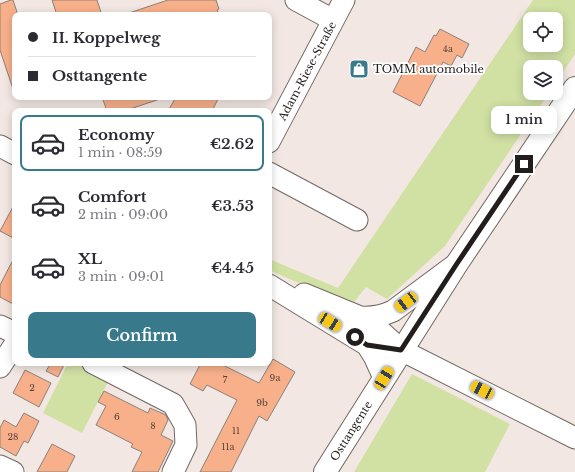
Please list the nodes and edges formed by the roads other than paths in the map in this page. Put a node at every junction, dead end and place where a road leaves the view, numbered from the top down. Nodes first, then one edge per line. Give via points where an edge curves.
1 (296, 0) edge
2 (344, 0) edge
3 (333, 20) junction
4 (575, 88) edge
5 (272, 136) edge
6 (0, 146) edge
7 (12, 152) edge
8 (272, 175) edge
9 (357, 220) dead end
10 (456, 265) junction
11 (272, 281) edge
12 (272, 287) edge
13 (360, 317) junction
14 (0, 326) edge
15 (12, 332) edge
16 (367, 345) junction
17 (12, 349) edge
18 (401, 350) junction
19 (99, 366) edge
20 (0, 367) edge
21 (384, 378) junction
22 (575, 438) edge
23 (0, 466) edge
24 (13, 472) edge
25 (173, 472) edge
26 (325, 472) edge

1 - 3 street
2 - 3 street, Adam-Riese-Straße
3 - 5 street, Adam-Riese-Straße
4 - 10 main road, Osttangente
6 - 7 street
8 - 9 street
10 - 13 street via 393,311 378,317
10 - 18 main road, Osttangente
11 - 13 street
12 - 16 street
13 - 18 street via 376,327
14 - 15 street
16 - 18 street
16 - 21 street
17 - 20 street
18 - 21 main road, Osttangente
18 - 22 street
19 - 25 street via 173,404 185,426 186,445
21 - 26 main road, Osttangente
23 - 24 street

